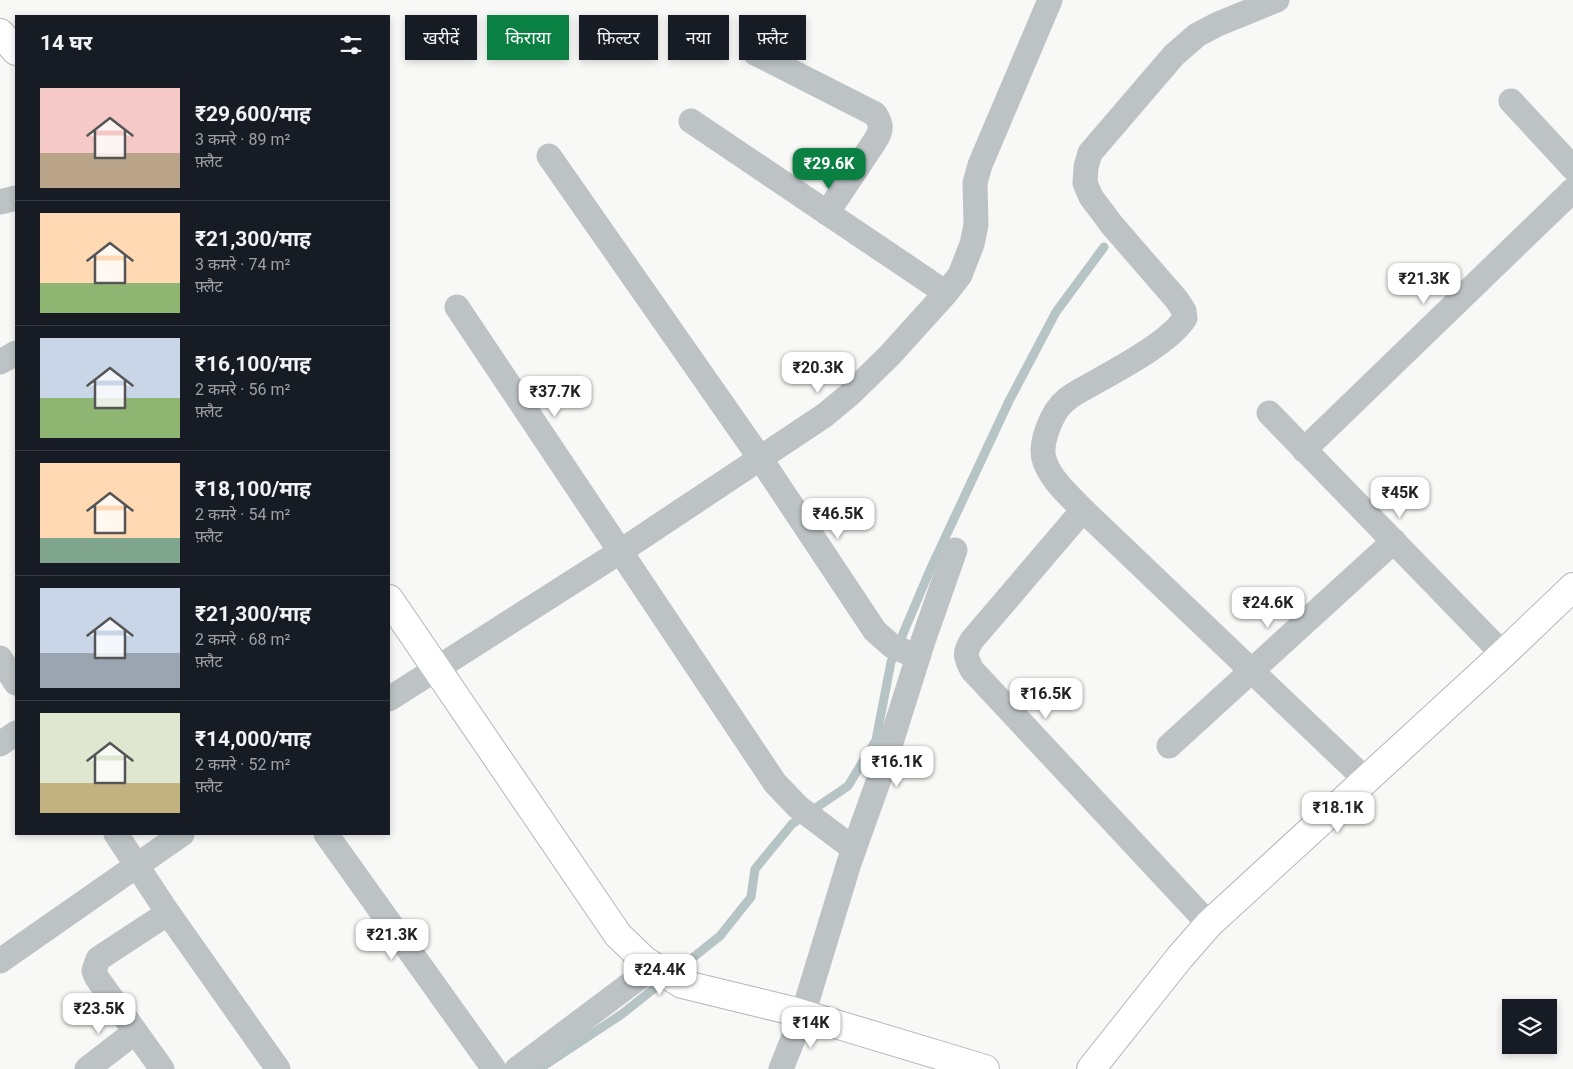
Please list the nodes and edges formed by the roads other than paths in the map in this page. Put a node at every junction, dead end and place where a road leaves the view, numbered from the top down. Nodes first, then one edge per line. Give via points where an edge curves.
1 (1050, 0) edge
2 (1277, 0) edge
3 (0, 33) edge
4 (15, 49) edge
5 (770, 60) edge
6 (1511, 101) dead end
7 (690, 121) dead end
8 (549, 156) dead end
9 (1573, 168) edge
10 (1573, 190) edge
11 (15, 198) edge
12 (0, 202) edge
13 (827, 213) junction
14 (946, 293) junction
15 (457, 307) dead end
16 (15, 354) edge
17 (0, 362) edge
18 (1269, 413) dead end
19 (1304, 450) junction
20 (760, 458) junction
21 (1083, 510) junction
22 (1394, 541) junction
23 (955, 550) dead end
24 (621, 552) junction
25 (1573, 587) edge
26 (390, 601) edge
27 (907, 652) junction
28 (1503, 654) junction
29 (0, 658) edge
30 (438, 670) junction
31 (1251, 671) junction
32 (15, 681) edge
33 (390, 698) edge
34 (15, 734) edge
35 (0, 744) edge
36 (1169, 746) dead end
37 (1366, 780) junction
38 (117, 835) edge
39 (181, 835) edge
40 (327, 835) edge
41 (854, 849) junction
42 (136, 865) junction
43 (168, 913) junction
44 (1209, 924) junction
45 (0, 961) edge
46 (665, 974) junction
47 (803, 1014) junction
48 (135, 1032) junction
49 (87, 1069) edge
50 (162, 1069) edge
51 (278, 1069) edge
52 (494, 1069) edge
53 (517, 1069) edge
54 (781, 1069) edge
55 (985, 1069) edge
56 (1091, 1069) edge

1 - 14 street via 980,165 975,183 976,225 972,244 960,275
2 - 21 street via 1197,35 1174,55 1090,154 1084,183 1091,197 1177,300 1185,318 1170,335 1074,393 1055,414 1045,436 1044,461 1051,474
3 - 4 street
5 - 13 street via 875,114 881,123 881,132
6 - 9 street
7 - 13 street
8 - 20 street
10 - 19 street
11 - 12 street
13 - 14 street
14 - 20 street via 849,395
15 - 24 street
16 - 17 street
18 - 19 street
19 - 22 street
20 - 24 street
20 - 27 street via 875,631
21 - 31 street
21 - 44 street via 972,640 966,649 966,658 972,670
22 - 28 street
22 - 31 street
23 - 27 street
24 - 30 street
24 - 41 street via 775,783 806,814
25 - 28 street
26 - 30 street
27 - 41 street via 899,720
28 - 37 street
29 - 32 street
30 - 33 street
30 - 46 street via 618,935 645,961
31 - 36 street
31 - 37 street
34 - 35 street
37 - 44 street
38 - 42 street
39 - 42 street
40 - 52 street
41 - 47 street
42 - 43 street
42 - 45 street
43 - 48 street via 98,959 95,965 97,978
43 - 51 street
44 - 56 street
46 - 47 street
46 - 53 street
47 - 54 street
47 - 55 street
48 - 49 street
48 - 50 street

